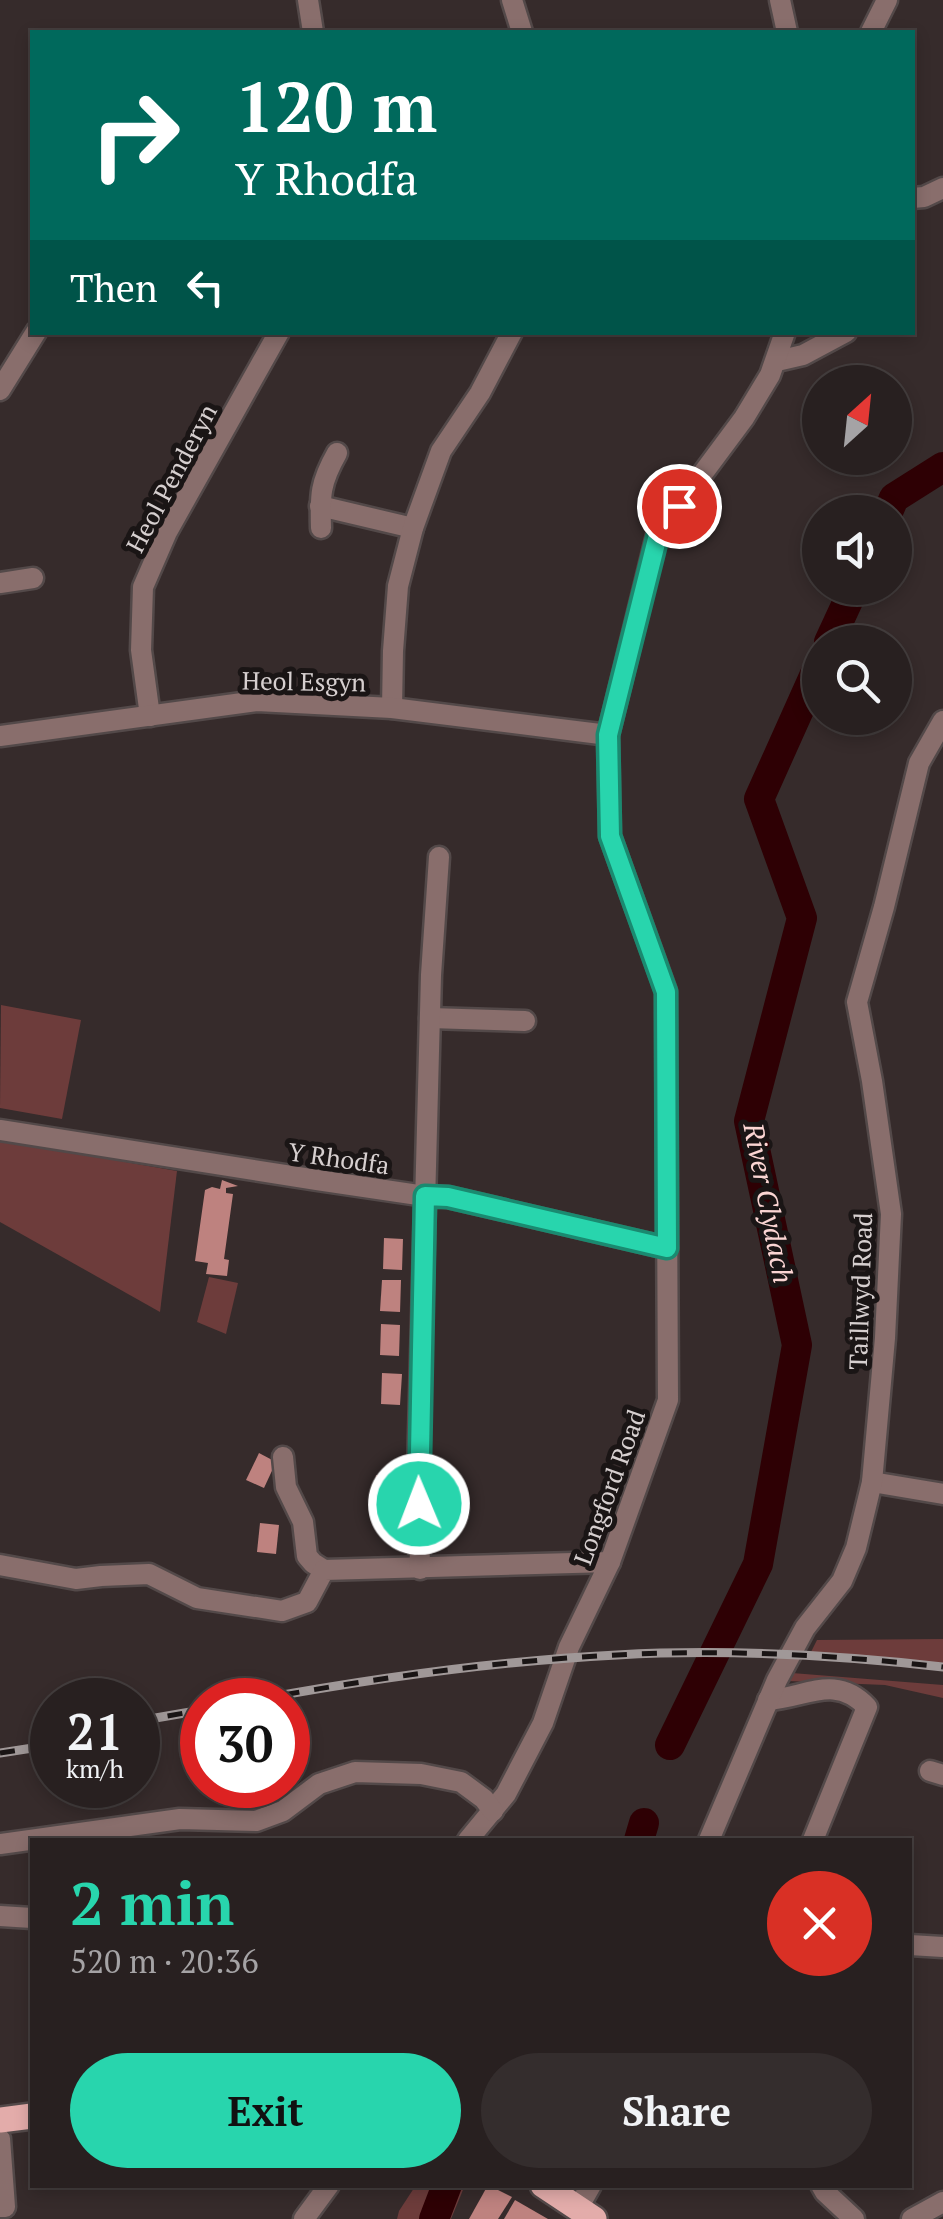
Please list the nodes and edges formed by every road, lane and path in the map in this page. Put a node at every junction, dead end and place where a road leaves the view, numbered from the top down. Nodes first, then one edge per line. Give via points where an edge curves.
1 (308, 0) edge
2 (512, 0) edge
3 (780, 0) edge
4 (887, 0) edge
5 (312, 30) edge
6 (521, 30) edge
7 (787, 30) edge
8 (873, 30) edge
9 (943, 188) edge
10 (915, 198) edge
11 (34, 335) edge
12 (277, 335) edge
13 (510, 335) edge
14 (785, 335) edge
15 (840, 335) edge
16 (776, 361) junction
17 (0, 390) edge
18 (337, 453) dead end
19 (320, 506) junction
20 (320, 528) dead end
21 (413, 528) junction
22 (33, 578) dead end
23 (0, 583) edge
24 (392, 708) junction
25 (150, 716) junction
26 (943, 721) edge
27 (608, 735) junction
28 (0, 736) edge
29 (438, 856) dead end
30 (430, 1018) junction
31 (524, 1021) dead end
32 (0, 1130) edge
33 (425, 1196) junction
34 (667, 1248) junction
35 (283, 1457) dead end
36 (872, 1482) junction
37 (943, 1494) edge
38 (610, 1562) junction
39 (0, 1565) edge
40 (420, 1569) junction
41 (324, 1570) junction
42 (768, 1700) junction
43 (493, 1812) junction
44 (43, 1838) edge
45 (470, 1838) edge
46 (710, 1838) edge
47 (814, 1838) edge
48 (30, 1840) edge
49 (0, 1844) edge
50 (0, 1916) edge
51 (30, 1918) edge
52 (912, 1944) edge
53 (943, 1947) edge
54 (30, 2116) edge
55 (0, 2120) edge
56 (0, 2139) edge
57 (326, 2188) edge
58 (548, 2188) edge
59 (590, 2188) edge
60 (823, 2188) edge
61 (943, 2202) edge
62 (0, 2208) edge
63 (586, 2213) edge
64 (304, 2219) edge
65 (854, 2219) edge
66 (912, 2219) edge

1 - 5 street
2 - 6 street
3 - 7 street
4 - 8 street
9 - 10 street
11 - 17 street
12 - 25 street, Heol Penderyn via 143,587 141,650
13 - 21 street via 441,452
14 - 16 street, Longford Road
15 - 16 street
16 - 27 street, Longford Road via 744,418 658,535
18 - 19 street via 325,474
19 - 20 street
19 - 21 street
21 - 24 street via 398,586
22 - 23 street
24 - 25 street, Heol Esgyn via 257,700
24 - 27 street, Heol Esgyn
25 - 28 street, Heol Esgyn
26 - 36 street, Taillwyd Road via 919,763 857,1002 891,1214
27 - 34 street, Longford Road via 610,836 666,992
29 - 30 street
30 - 31 street
30 - 33 street
32 - 33 street, Y Rhodfa via 268,1179
33 - 34 street, Y Rhodfa
33 - 40 street
34 - 38 street, Longford Road via 668,1400
35 - 41 street via 308,1556
36 - 37 street
36 - 42 street, Taillwyd Road via 842,1581 805,1628
38 - 40 street
38 - 43 street, Longford Road via 569,1647 543,1723
39 - 41 street via 76,1579 149,1574 197,1598 282,1611 307,1602
40 - 41 street
42 - 46 street, Taillwyd Road
42 - 47 street via 813,1689 842,1691 867,1707
43 - 44 street via 461,1782 355,1772 256,1821 180,1819
43 - 45 street, Longford Road
48 - 49 street
50 - 51 street
52 - 53 street
54 - 55 main road
56 - 62 street
57 - 64 street
58 - 63 main road
59 - 63 street
60 - 65 street
61 - 66 street

